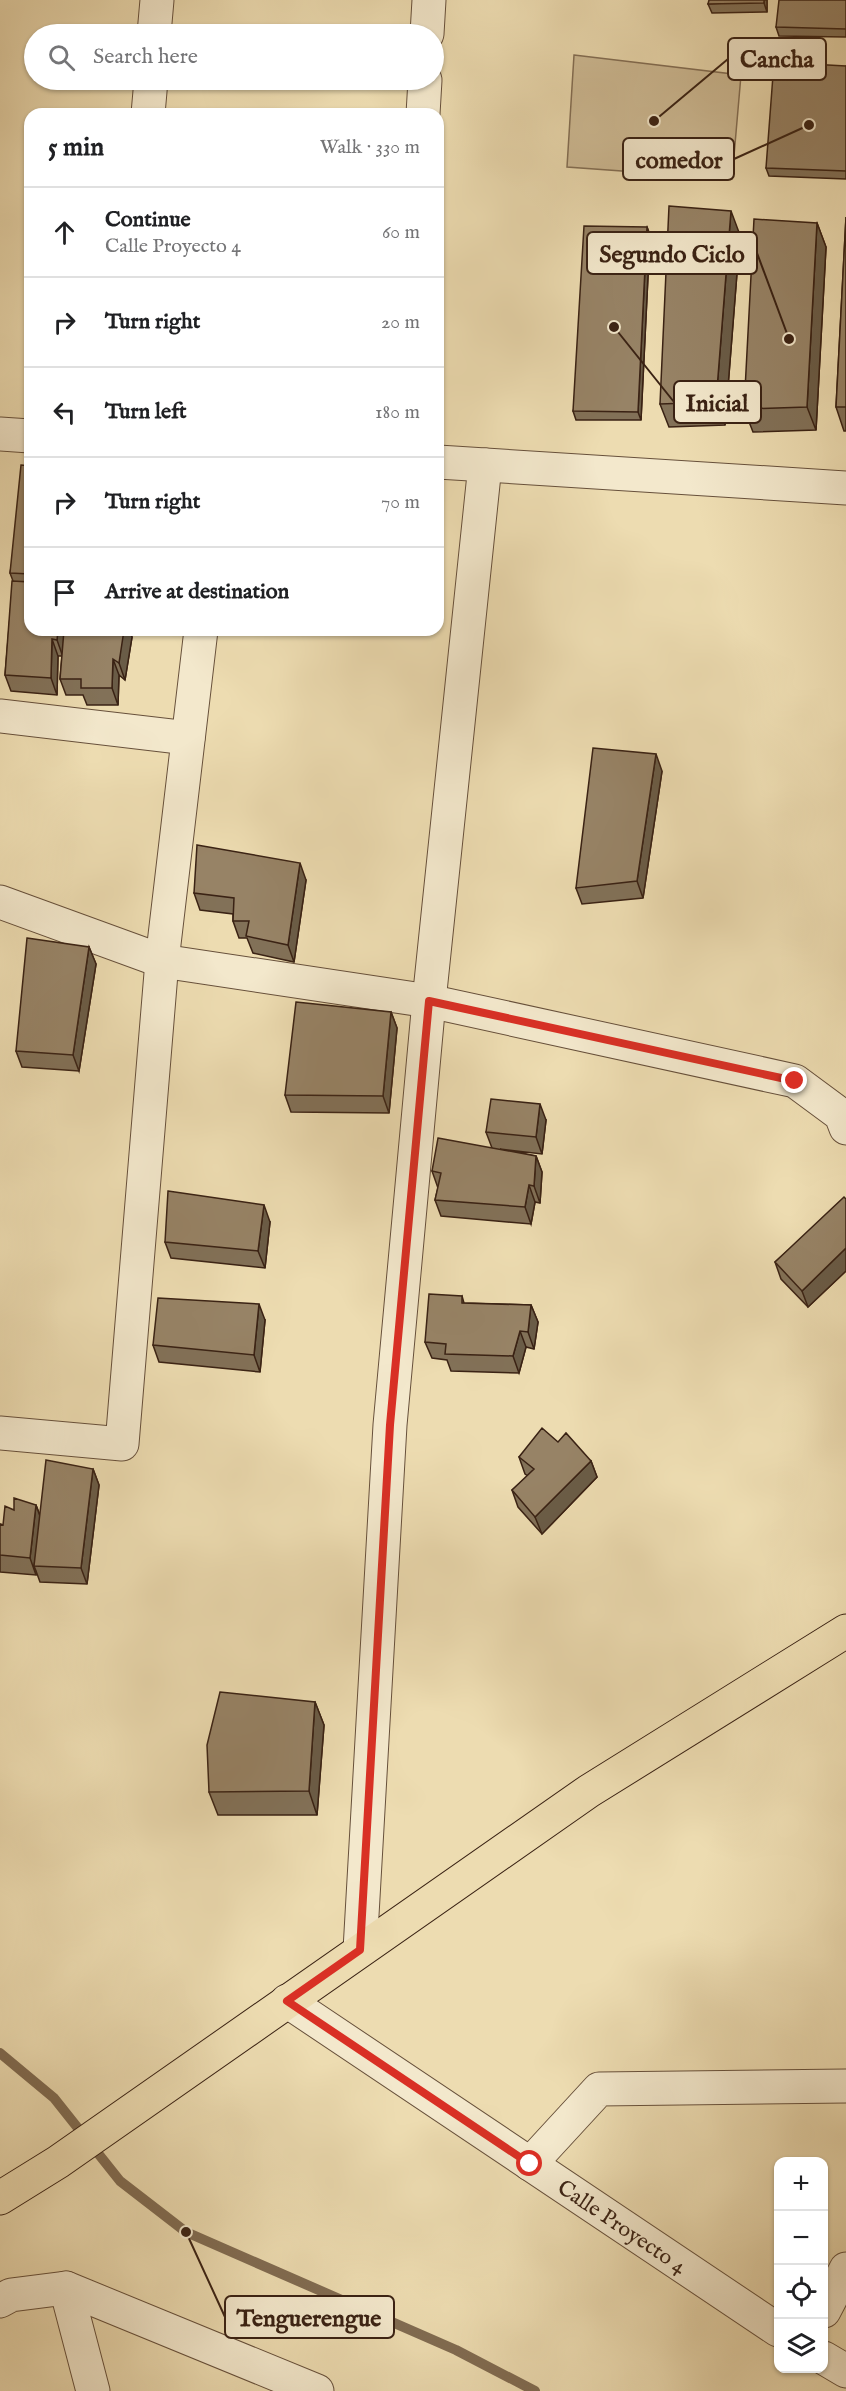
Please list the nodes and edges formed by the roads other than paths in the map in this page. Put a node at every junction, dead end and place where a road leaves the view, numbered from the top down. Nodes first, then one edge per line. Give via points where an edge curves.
1 (157, 0) edge
2 (429, 0) edge
3 (155, 24) edge
4 (428, 24) edge
5 (150, 90) edge
6 (424, 90) edge
7 (149, 108) edge
8 (423, 108) edge
9 (0, 434) edge
10 (24, 436) edge
11 (444, 462) edge
12 (485, 465) junction
13 (846, 488) edge
14 (200, 636) edge
15 (0, 716) edge
16 (188, 738) junction
17 (0, 902) edge
18 (162, 961) junction
19 (429, 1001) junction
20 (844, 1116) edge
21 (0, 1433) edge
22 (846, 1631) edge
23 (360, 1950) junction
24 (287, 2001) junction
25 (846, 2086) edge
26 (530, 2164) junction
27 (0, 2198) edge
28 (846, 2269) edge
29 (66, 2288) junction
30 (0, 2301) edge
31 (828, 2304) edge
32 (774, 2327) edge
33 (828, 2360) edge
34 (846, 2371) edge
35 (93, 2391) edge
36 (317, 2391) edge

1 - 3 street
2 - 4 street
5 - 7 street
6 - 8 street
9 - 10 street
11 - 12 street
12 - 13 street
12 - 19 street
14 - 16 street
15 - 16 street
16 - 18 street
17 - 18 street
18 - 19 street
18 - 21 street via 122,1444
19 - 20 street via 795,1081
19 - 23 street via 390,1425
22 - 23 main road via 589,1791
23 - 24 main road
24 - 26 street, Calle Proyecto 4
24 - 27 main road via 58,2162
25 - 26 street via 599,2089
26 - 32 street, Calle Proyecto 4
28 - 31 street
29 - 30 street via 11,2295
29 - 35 street
29 - 36 street
33 - 34 street

